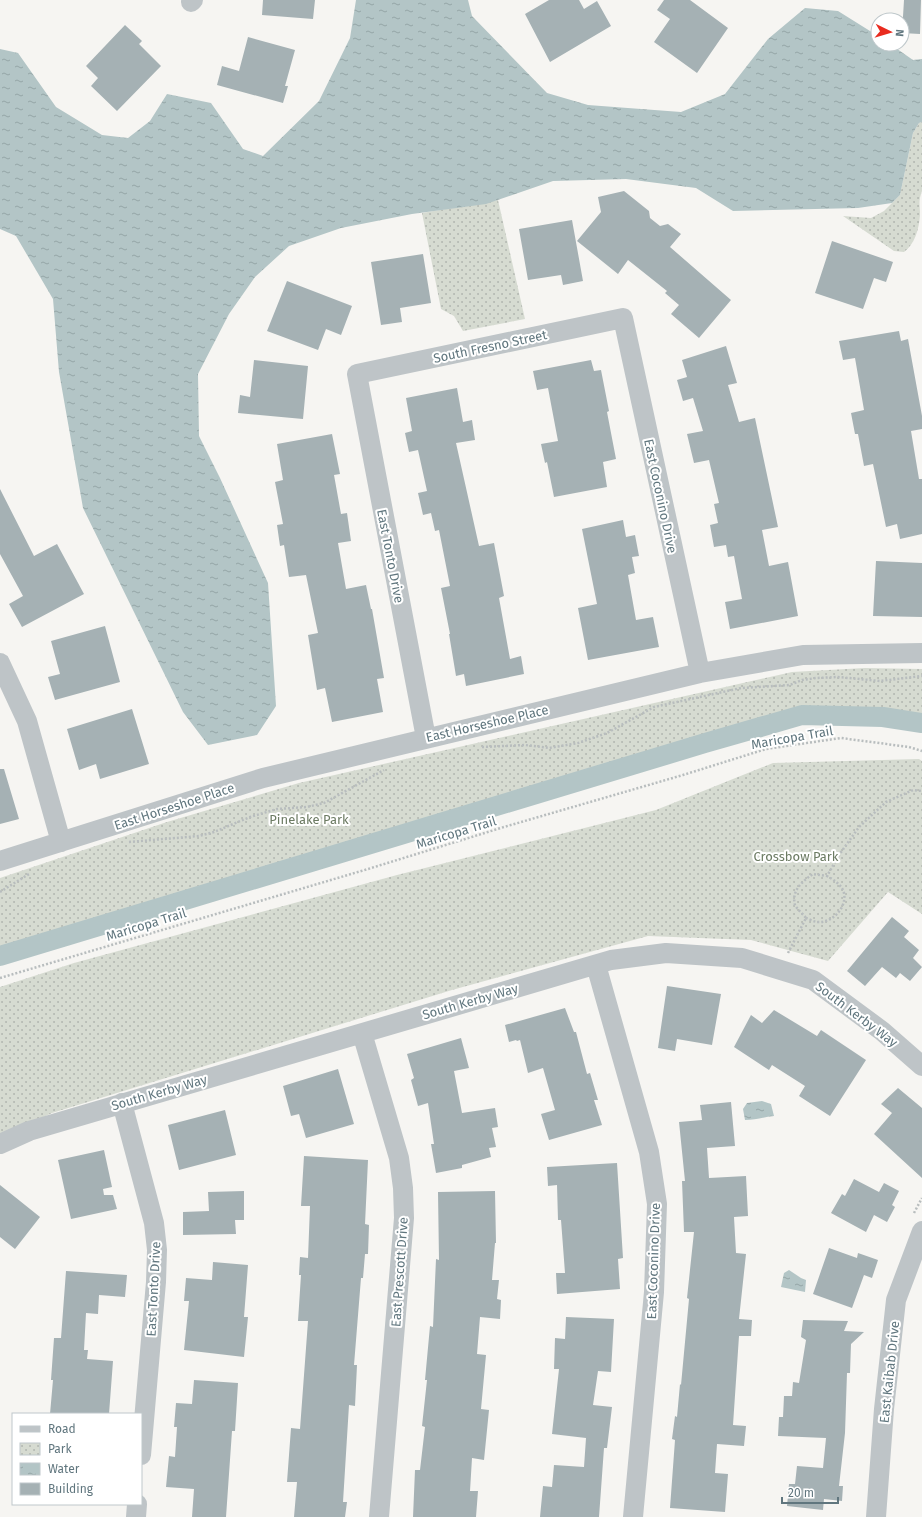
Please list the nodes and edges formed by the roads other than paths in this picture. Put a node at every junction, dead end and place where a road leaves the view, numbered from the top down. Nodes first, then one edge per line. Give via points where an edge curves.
1 (623, 318) joint
2 (357, 374) joint
3 (922, 653) edge
4 (0, 663) edge
5 (700, 673) junction
6 (426, 738) junction
7 (61, 842) junction
8 (0, 861) edge
9 (596, 965) junction
10 (362, 1033) junction
11 (922, 1066) edge
12 (122, 1103) junction
13 (0, 1144) edge
14 (922, 1231) edge
15 (142, 1443) edge
16 (137, 1505) edge
17 (136, 1517) edge
18 (379, 1517) edge
19 (634, 1517) edge
20 (876, 1517) edge

1 - 2 street, South Fresno Street
1 - 5 street, East Coconino Drive
2 - 6 street, East Tonto Drive
3 - 5 street, East Horseshoe Place via 803,655
4 - 7 street via 27,721
5 - 6 street, East Horseshoe Place
6 - 7 street, East Horseshoe Place via 263,778
7 - 8 street, East Horseshoe Place
9 - 10 street, South Kerby Way
9 - 11 street, South Kerby Way via 611,960 666,953 742,958 813,980 882,1031
9 - 19 street, East Coconino Drive via 648,1152 656,1204 654,1292
10 - 12 street, South Kerby Way
10 - 18 street, East Prescott Drive via 399,1158 403,1188 404,1218
12 - 13 street, South Kerby Way via 29,1131
12 - 15 street, East Tonto Drive via 154,1223 157,1250
14 - 20 street, East Kaibab Drive via 896,1300
16 - 17 street

